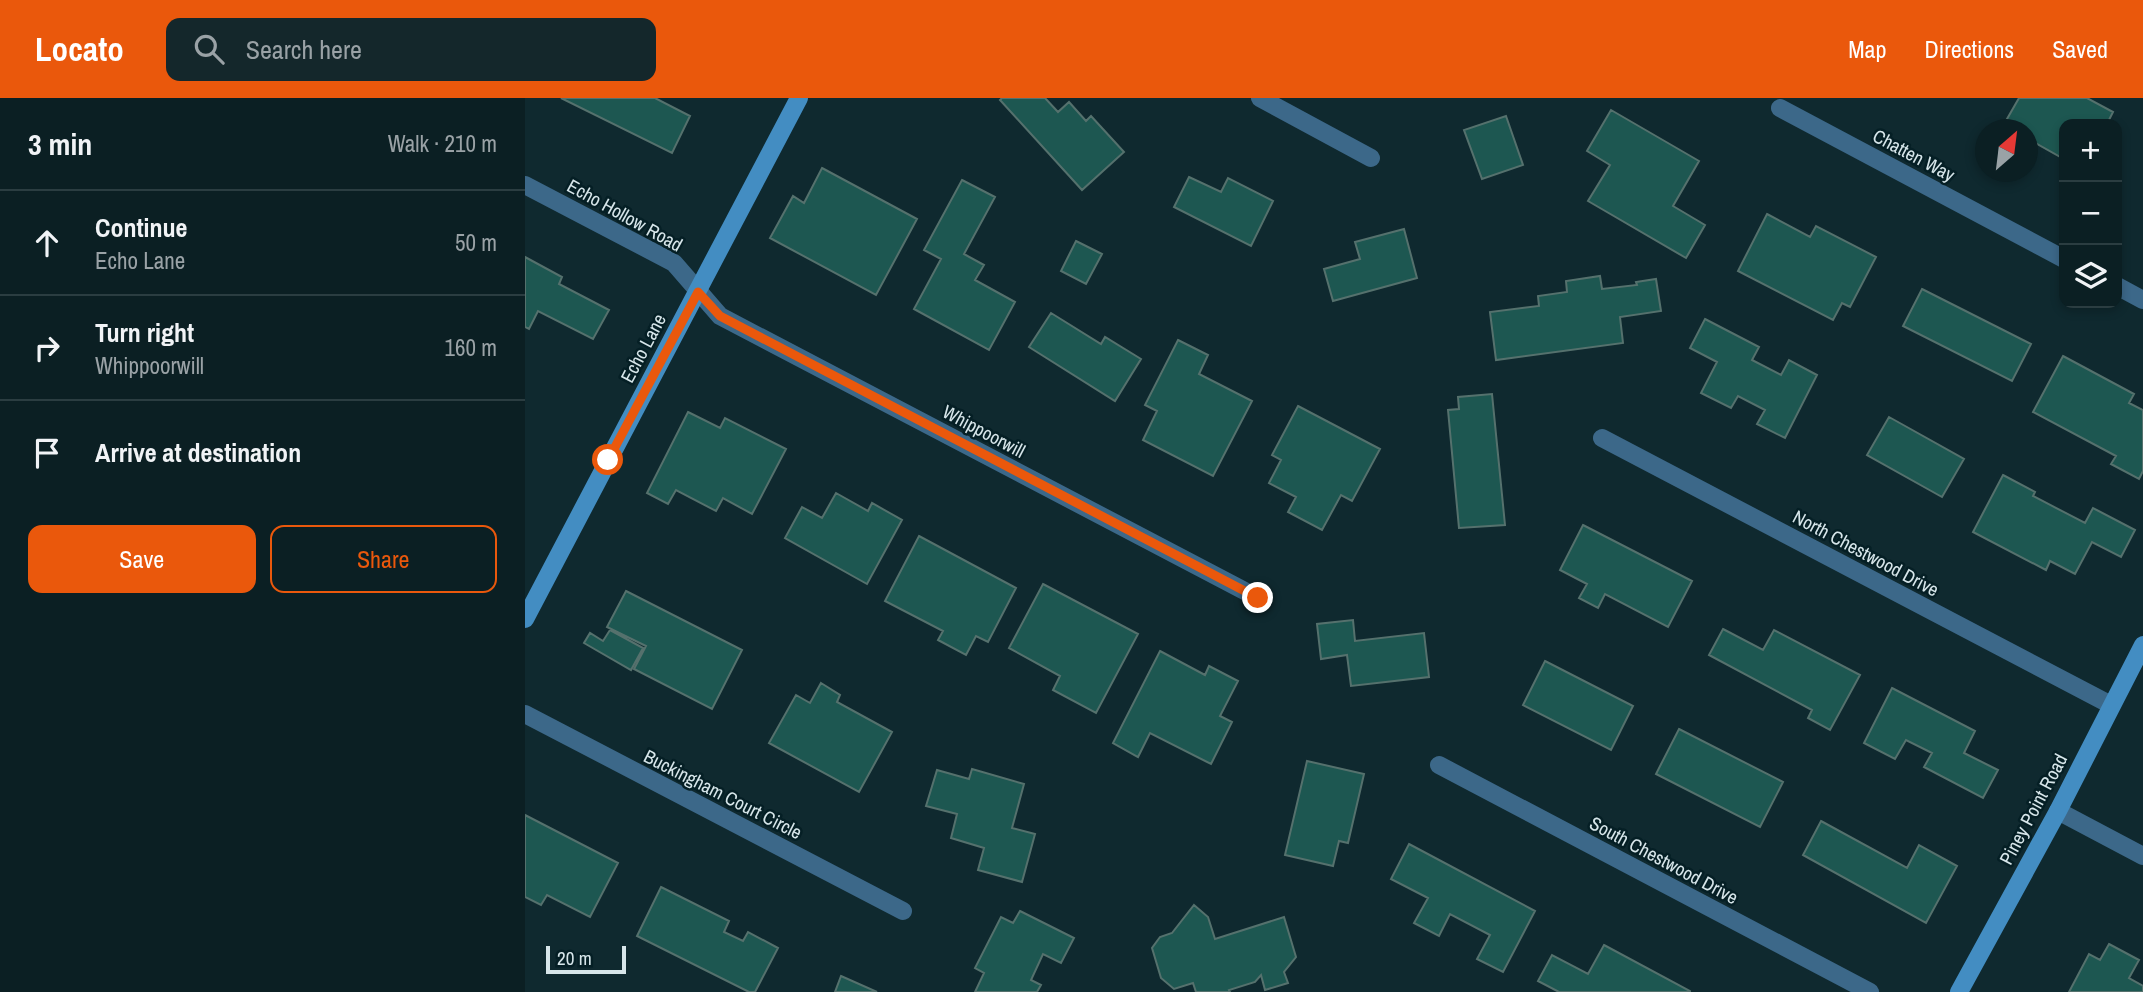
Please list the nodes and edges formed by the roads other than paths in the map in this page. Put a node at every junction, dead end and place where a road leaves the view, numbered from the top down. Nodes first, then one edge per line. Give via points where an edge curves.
1 (799, 98) edge
2 (1260, 98) edge
3 (1780, 108) dead end
4 (1371, 158) dead end
5 (525, 185) edge
6 (2059, 256) edge
7 (2122, 289) edge
8 (698, 292) junction
9 (2143, 300) edge
10 (1602, 438) dead end
11 (1258, 598) dead end
12 (527, 611) edge
13 (2143, 645) edge
14 (2111, 705) junction
15 (525, 714) edge
16 (1439, 765) dead end
17 (2058, 811) junction
18 (2143, 856) edge
19 (903, 911) dead end
20 (1870, 992) edge
21 (1959, 992) edge

1 - 8 street, Echo Lane
2 - 4 street
3 - 6 street, Chatten Way
5 - 8 street, Echo Hollow Road via 674,263
7 - 9 street
8 - 11 street, Whippoorwill via 720,316
8 - 12 street, Echo Lane
10 - 14 street, North Chestwood Drive
13 - 14 street, Piney Point Road
14 - 17 street, Piney Point Road
15 - 19 street, Buckingham Court Circle
16 - 20 street, South Chestwood Drive
17 - 18 street
17 - 21 street, Piney Point Road

